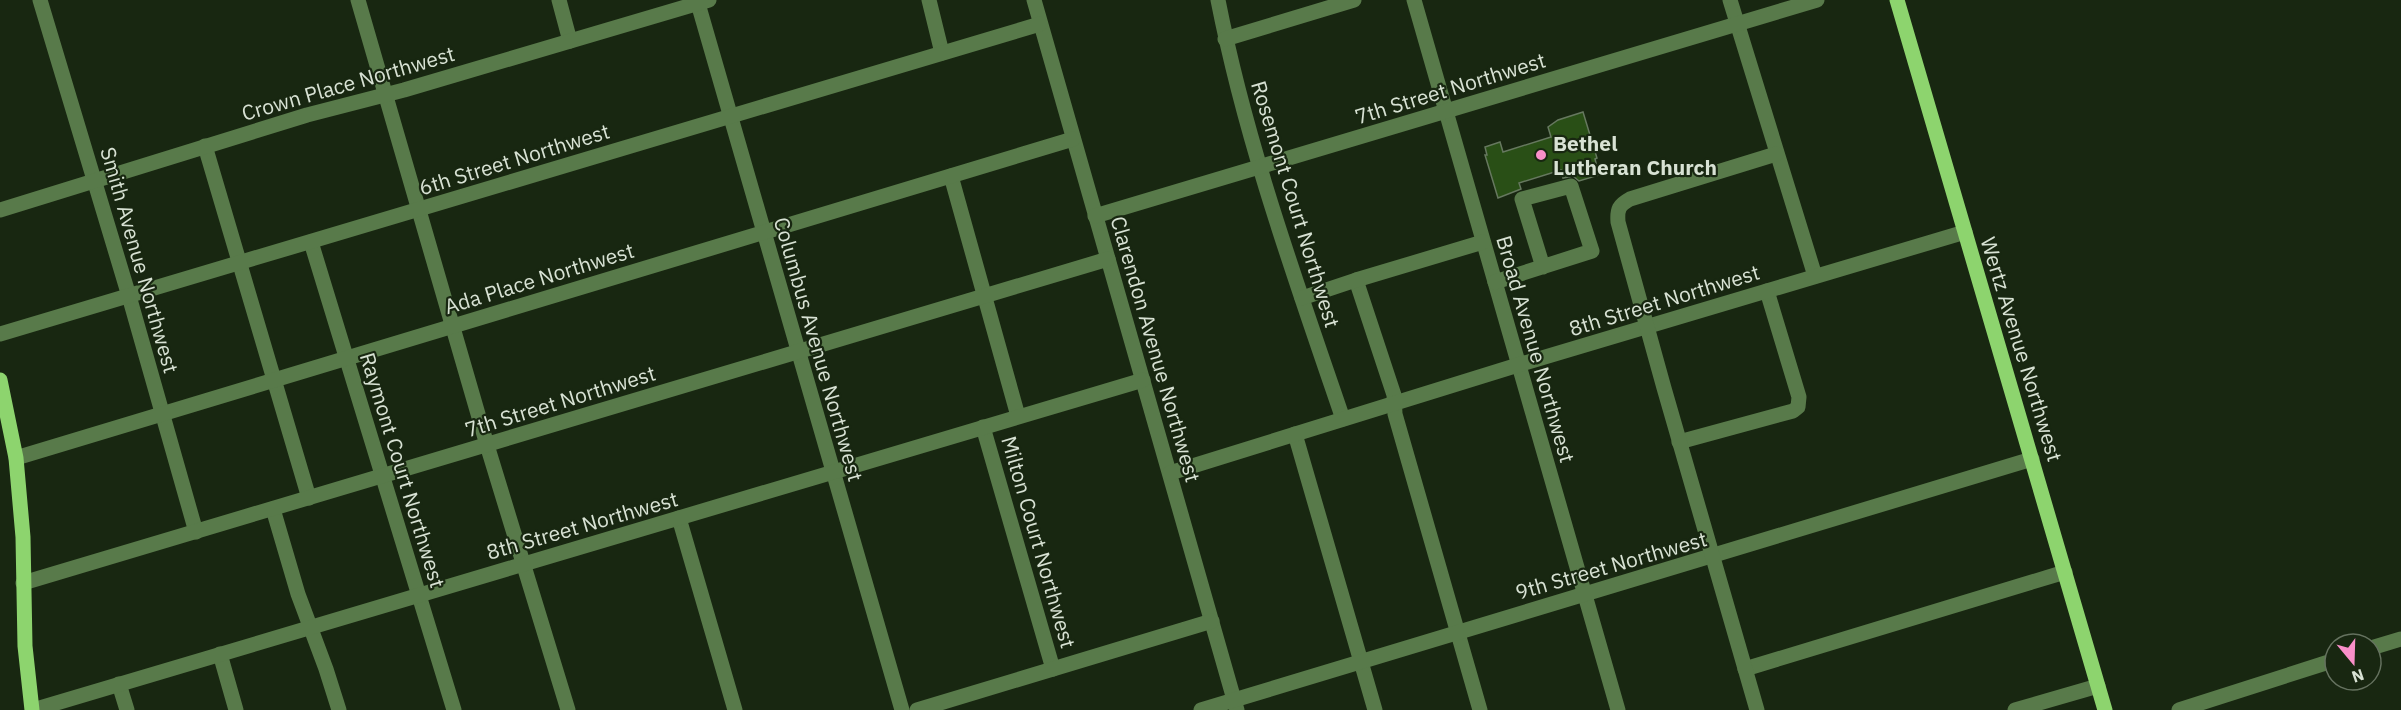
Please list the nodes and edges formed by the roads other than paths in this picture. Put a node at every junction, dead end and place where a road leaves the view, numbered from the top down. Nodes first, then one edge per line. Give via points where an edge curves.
1 (40, 0) edge
2 (358, 0) edge
3 (559, 0) edge
4 (929, 0) edge
5 (1034, 0) edge
6 (1218, 0) edge
7 (1354, 0) edge
8 (1414, 0) edge
9 (1730, 0) edge
10 (1817, 0) edge
11 (1897, 0) edge
12 (701, 1) edge
13 (1040, 24) junction
14 (1737, 24) junction
15 (1225, 39) junction
16 (570, 41) junction
17 (942, 53) junction
18 (385, 94) junction
19 (1446, 112) junction
20 (729, 117) junction
21 (1073, 139) junction
22 (205, 146) junction
23 (1776, 154) junction
24 (1259, 166) junction
25 (951, 176) junction
26 (95, 180) junction
27 (0, 210) edge
28 (419, 210) junction
29 (1095, 216) junction
30 (1965, 232) junction
31 (764, 233) junction
32 (311, 242) junction
33 (1483, 242) junction
34 (1108, 259) junction
35 (240, 263) junction
36 (1544, 267) junction
37 (1815, 276) junction
38 (1356, 280) junction
39 (1495, 282) junction
40 (1767, 291) junction
41 (129, 296) junction
42 (983, 297) junction
43 (1302, 298) junction
44 (453, 326) junction
45 (1648, 327) junction
46 (0, 334) edge
47 (800, 352) junction
48 (346, 358) junction
49 (1518, 365) junction
50 (0, 380) edge
51 (274, 380) junction
52 (1143, 380) junction
53 (1394, 403) junction
54 (163, 414) junction
55 (1017, 416) junction
56 (1343, 419) junction
57 (983, 427) junction
58 (1295, 434) junction
59 (1679, 442) junction
60 (487, 445) junction
61 (16, 459) junction
62 (2032, 459) junction
63 (833, 471) junction
64 (1170, 473) junction
65 (382, 476) junction
66 (309, 498) junction
67 (273, 509) junction
68 (679, 518) junction
69 (196, 532) junction
70 (1712, 557) junction
71 (524, 564) junction
72 (2065, 572) junction
73 (23, 583) junction
74 (419, 594) junction
75 (1584, 594) junction
76 (1212, 621) junction
77 (310, 627) junction
78 (1456, 632) junction
79 (2401, 639) edge
80 (2383, 644) edge
81 (220, 654) junction
82 (1361, 660) junction
83 (2323, 664) edge
84 (1053, 669) junction
85 (1745, 669) junction
86 (119, 684) junction
87 (2097, 686) junction
88 (1236, 705) edge
89 (32, 710) edge
90 (127, 710) edge
91 (236, 710) edge
92 (339, 710) edge
93 (454, 710) edge
94 (568, 710) edge
95 (735, 710) edge
96 (902, 710) edge
97 (917, 710) edge
98 (1201, 710) edge
99 (1375, 710) edge
100 (1480, 710) edge
101 (1618, 710) edge
102 (1757, 710) edge
103 (2015, 710) edge
104 (2105, 710) edge
105 (2179, 710) edge

1 - 26 street, Smith Avenue Northwest
2 - 18 street
3 - 16 street
4 - 17 street
5 - 13 street, Clarendon Avenue Northwest
6 - 15 street, Rosemont Court Northwest
7 - 15 street
8 - 19 street, Broad Avenue Northwest
9 - 14 street
10 - 14 street, 7th Street Northwest
11 - 30 main road, Wertz Avenue Northwest
12 - 16 street, Crown Place Northwest
12 - 20 street, Columbus Avenue Northwest
13 - 17 street, 6th Street Northwest
13 - 21 street, Clarendon Avenue Northwest
14 - 19 street, 7th Street Northwest
14 - 23 street
15 - 24 street, Rosemont Court Northwest
16 - 18 street, Crown Place Northwest
17 - 20 street, 6th Street Northwest
18 - 22 street, Crown Place Northwest
18 - 28 street
19 - 24 street, 7th Street Northwest
19 - 33 street, Broad Avenue Northwest
20 - 28 street, 6th Street Northwest
20 - 31 street, Columbus Avenue Northwest
21 - 25 street, Ada Place Northwest
21 - 29 street, Clarendon Avenue Northwest
22 - 26 street, Crown Place Northwest
22 - 35 street
23 - 37 street
23 - 45 street via 1630,200 1619,207 1618,222
24 - 29 street, 7th Street Northwest
24 - 43 street, Rosemont Court Northwest
25 - 31 street, Ada Place Northwest
25 - 42 street, Milton Court Northwest
26 - 27 street, Crown Place Northwest
26 - 41 street, Smith Avenue Northwest
28 - 32 street, 6th Street Northwest
28 - 44 street
29 - 34 street, Clarendon Avenue Northwest
30 - 37 street, 8th Street Northwest
30 - 62 main road, Wertz Avenue Northwest
31 - 44 street, Ada Place Northwest
31 - 47 street, Columbus Avenue Northwest
32 - 35 street, 6th Street Northwest
32 - 48 street, Raymont Court Northwest
33 - 38 street
33 - 39 street, Broad Avenue Northwest
34 - 42 street, 7th Street Northwest
34 - 52 street, Clarendon Avenue Northwest
35 - 41 street, 6th Street Northwest
35 - 51 street
36 - 36 street via 1592,250 1570,186 1522,199
36 - 39 street
37 - 40 street, 8th Street Northwest
38 - 43 street
38 - 53 street
39 - 49 street, Broad Avenue Northwest
40 - 45 street, 8th Street Northwest
40 - 59 street via 1799,398 1798,407
41 - 46 street, 6th Street Northwest
41 - 54 street, Smith Avenue Northwest
42 - 47 street, 7th Street Northwest
42 - 55 street, Milton Court Northwest
43 - 56 street, Rosemont Court Northwest
44 - 48 street, Ada Place Northwest
44 - 60 street
45 - 49 street, 8th Street Northwest
45 - 59 street
47 - 60 street, 7th Street Northwest
47 - 63 street, Columbus Avenue Northwest
48 - 51 street, Ada Place Northwest
48 - 65 street, Raymont Court Northwest
49 - 53 street, 8th Street Northwest
49 - 75 street, Broad Avenue Northwest
50 - 61 main road
51 - 54 street, Ada Place Northwest
51 - 66 street
52 - 55 street, 8th Street Northwest
52 - 64 street, Clarendon Avenue Northwest
53 - 56 street, 8th Street Northwest
53 - 78 street
54 - 61 street, Ada Place Northwest
54 - 69 street, Smith Avenue Northwest
55 - 57 street, 8th Street Northwest
56 - 58 street, 8th Street Northwest
57 - 63 street, 8th Street Northwest
57 - 84 street, Milton Court Northwest
58 - 64 street, 8th Street Northwest
58 - 82 street
59 - 70 street
60 - 65 street, 7th Street Northwest
60 - 71 street
61 - 73 main road
62 - 70 street, 9th Street Northwest
62 - 72 main road, Wertz Avenue Northwest
63 - 68 street, 8th Street Northwest
63 - 96 street, Columbus Avenue Northwest
64 - 76 street, Clarendon Avenue Northwest
65 - 66 street, 7th Street Northwest
65 - 74 street, Raymont Court Northwest
66 - 67 street, 7th Street Northwest
67 - 69 street, 7th Street Northwest
67 - 77 street
68 - 71 street, 8th Street Northwest
68 - 95 street
69 - 73 street, 7th Street Northwest
70 - 75 street, 9th Street Northwest
70 - 85 street
71 - 74 street, 8th Street Northwest
71 - 94 street
72 - 85 street
72 - 87 main road, Wertz Avenue Northwest
73 - 89 main road
74 - 77 street, 8th Street Northwest
74 - 93 street, Raymont Court Northwest
75 - 78 street, 9th Street Northwest
75 - 101 street, Broad Avenue Northwest
76 - 84 street
76 - 88 street, Clarendon Avenue Northwest
77 - 81 street, 8th Street Northwest
77 - 92 street
78 - 82 street, 9th Street Northwest
78 - 100 street
79 - 80 street
81 - 86 street, 8th Street Northwest
81 - 91 street
82 - 88 street, 9th Street Northwest
82 - 99 street
83 - 105 street
84 - 97 street
85 - 102 street
86 - 89 street, 8th Street Northwest
86 - 90 street
87 - 103 street
87 - 104 main road, Wertz Avenue Northwest
88 - 98 street, 9th Street Northwest

